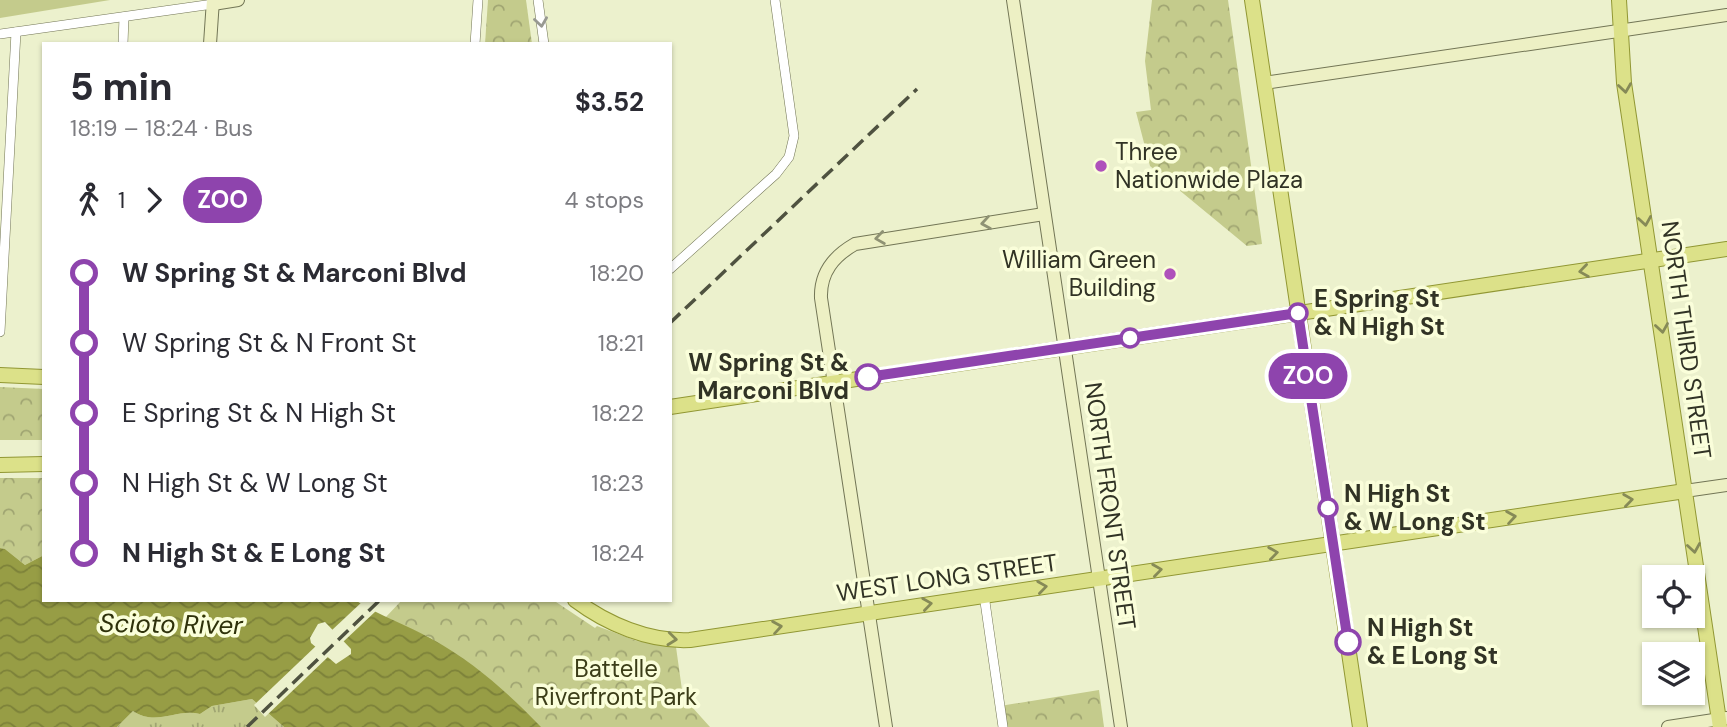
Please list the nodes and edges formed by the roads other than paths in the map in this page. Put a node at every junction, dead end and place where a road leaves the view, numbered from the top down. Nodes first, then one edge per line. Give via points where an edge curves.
1 (238, 0) edge
2 (478, 0) edge
3 (538, 0) edge
4 (775, 0) edge
5 (1013, 0) edge
6 (1252, 0) edge
7 (1619, 0) edge
8 (213, 2) edge
9 (1727, 15) edge
10 (124, 16) junction
11 (1620, 30) junction
12 (16, 32) junction
13 (0, 34) edge
14 (123, 42) edge
15 (210, 42) edge
16 (475, 42) edge
17 (544, 42) edge
18 (1264, 83) junction
19 (1044, 214) junction
20 (1727, 249) edge
21 (1651, 261) junction
22 (672, 267) edge
23 (1298, 313) junction
24 (0, 332) edge
25 (1065, 348) junction
26 (0, 375) edge
27 (42, 377) edge
28 (835, 383) junction
29 (672, 407) edge
30 (42, 464) edge
31 (0, 465) edge
32 (1727, 485) edge
33 (1685, 491) junction
34 (1333, 544) junction
35 (1100, 579) junction
36 (984, 596) junction
37 (578, 602) edge
38 (869, 612) junction
39 (1722, 721) edge
40 (886, 727) edge
41 (1003, 727) edge
42 (1121, 727) edge
43 (1360, 727) edge
44 (1668, 727) edge

1 - 8 street
2 - 16 street
3 -> 17 street
4 - 22 street via 793,122 789,156 776,174
5 - 19 street, NORTH FRONT STREET
6 - 18 main road
7 - 11 main road, NORTH THIRD STREET
8 - 10 street
8 - 15 street
9 - 11 street
10 - 12 street
10 - 14 street
11 - 18 street
11 -> 21 main road, NORTH THIRD STREET
12 - 13 street
12 - 24 street
18 - 23 main road
19 - 25 street, NORTH FRONT STREET
19 -> 28 street via 869,240 842,252 824,274 821,298
20 - 21 main road
21 -> 23 main road
21 -> 33 main road, NORTH THIRD STREET
23 - 25 main road
23 - 34 main road
25 - 28 main road
25 - 35 street, NORTH FRONT STREET
26 - 27 main road
28 - 29 main road
28 - 38 street
30 - 31 main road
32 - 33 street
34 -> 33 main road, WEST LONG STREET
33 -> 39 main road, NORTH THIRD STREET
35 -> 34 main road, WEST LONG STREET
34 - 43 main road
36 -> 35 main road, WEST LONG STREET
35 - 42 street, NORTH FRONT STREET
38 -> 36 main road, WEST LONG STREET
36 - 41 street
37 -> 38 main road, WEST LONG STREET via 615,624 682,640
38 - 40 street
39 - 44 street

